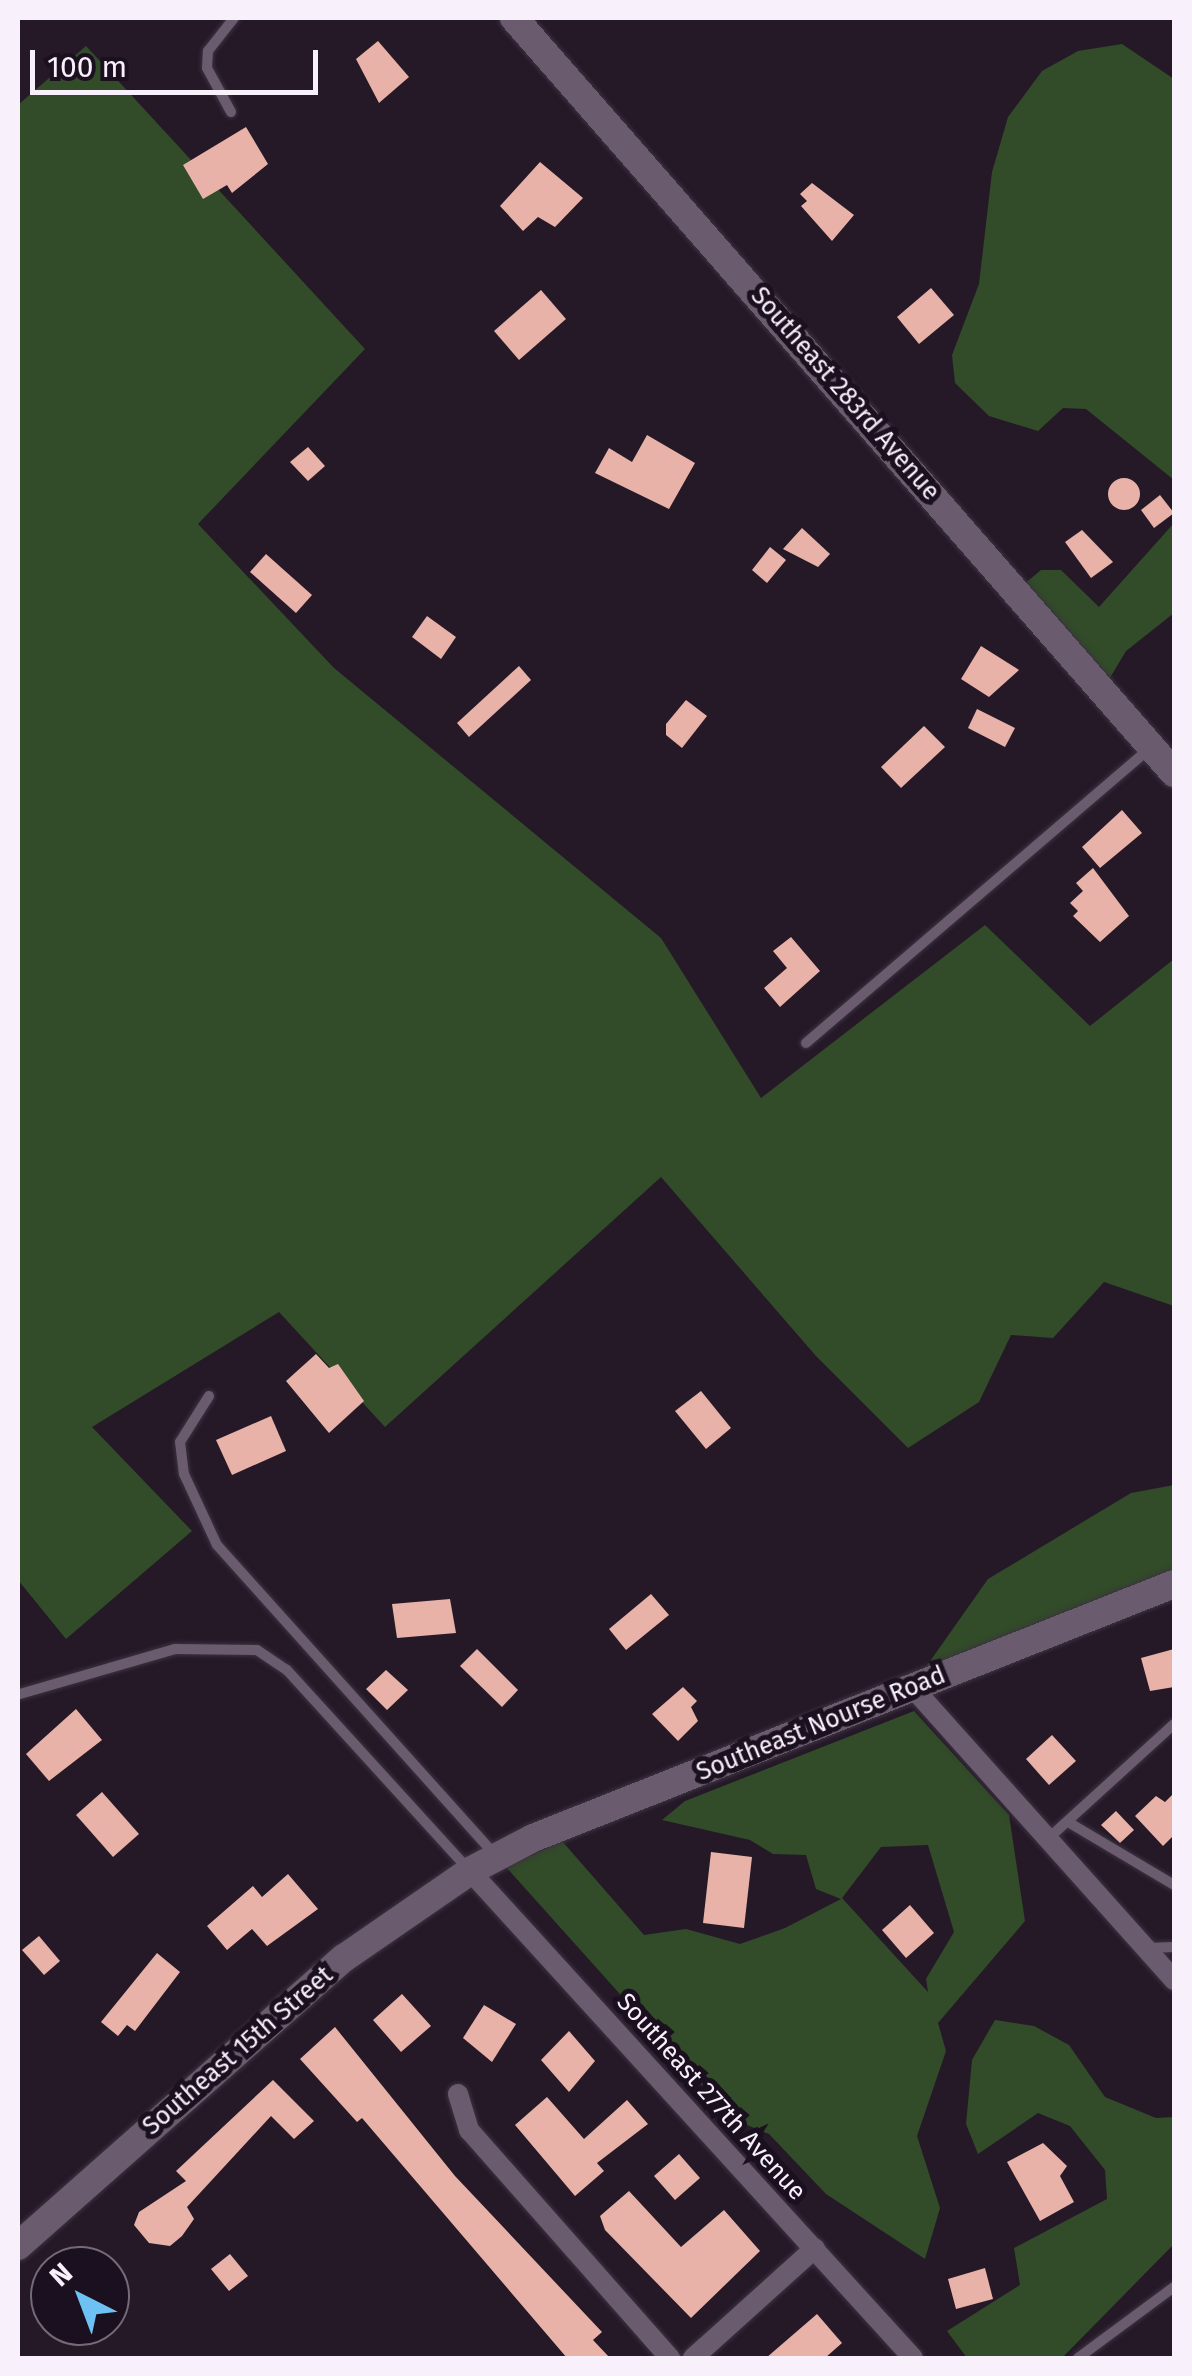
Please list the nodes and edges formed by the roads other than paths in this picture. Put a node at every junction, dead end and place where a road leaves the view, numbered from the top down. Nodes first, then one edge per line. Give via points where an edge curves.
1 (234, 18) edge
2 (514, 18) edge
3 (231, 112) dead end
4 (1152, 746) junction
5 (1174, 773) edge
6 (806, 1042) dead end
7 (208, 1396) dead end
8 (1174, 1584) edge
9 (913, 1688) junction
10 (20, 1694) edge
11 (1174, 1724) edge
12 (1174, 1734) edge
13 (1153, 1748) junction
14 (1068, 1822) junction
15 (1050, 1836) junction
16 (496, 1857) junction
17 (470, 1870) junction
18 (1174, 1885) edge
19 (1174, 1946) edge
20 (1147, 1948) junction
21 (1174, 1980) edge
22 (458, 2094) dead end
23 (18, 2246) edge
24 (815, 2248) junction
25 (1174, 2287) edge
26 (670, 2358) edge
27 (693, 2358) edge
28 (913, 2358) edge
29 (1078, 2358) edge

1 - 3 lane via 208,51 207,68
2 - 4 street, Southeast 283rd Avenue
4 - 5 street, Southeast 283rd Avenue
4 - 6 lane
7 - 16 lane via 180,1442 184,1474 216,1546
8 - 9 street, Southeast Nourse Road
9 - 15 street
9 - 16 street, Southeast Nourse Road
10 - 17 lane via 176,1649 258,1650 287,1670
11 - 13 lane
12 - 13 lane
13 - 14 lane
14 - 15 lane
14 - 18 lane
15 - 20 street
16 - 17 street, Southeast Nourse Road
17 - 23 street, Southeast 15th Street via 344,1958
17 - 24 street, Southeast 277th Avenue
19 - 20 lane
20 - 21 street
22 - 26 street via 469,2130
24 - 27 street
24 - 28 street, Southeast 277th Avenue
25 - 29 lane

